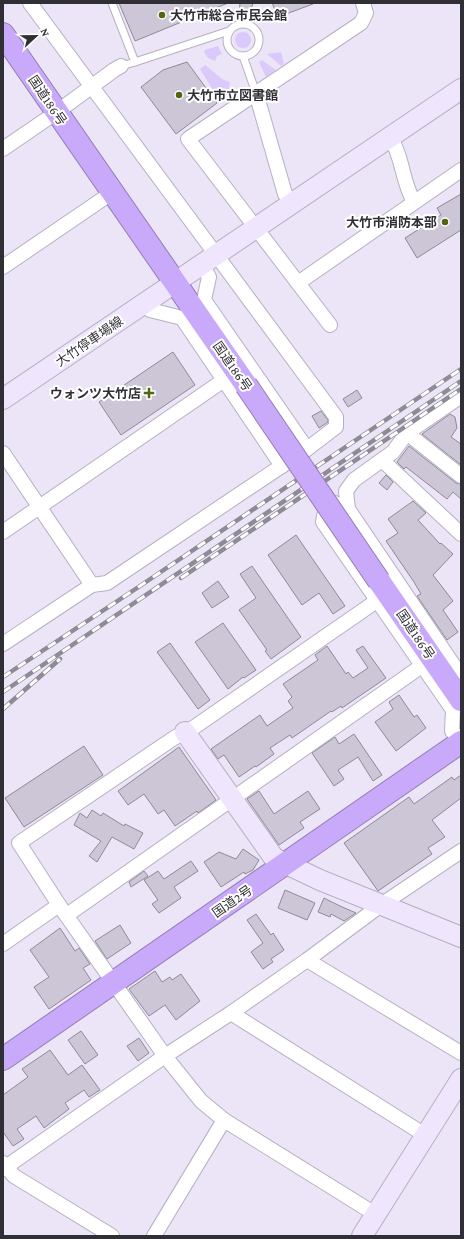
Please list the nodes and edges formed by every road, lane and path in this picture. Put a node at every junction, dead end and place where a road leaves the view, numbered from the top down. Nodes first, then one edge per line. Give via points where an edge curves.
1 (30, 3) edge
2 (112, 3) edge
3 (363, 3) edge
4 (229, 31) junction
5 (3, 34) edge
6 (243, 56) junction
7 (128, 64) junction
8 (91, 87) junction
9 (461, 89) edge
10 (256, 93) junction
11 (57, 112) junction
12 (390, 137) junction
13 (3, 149) edge
14 (461, 170) edge
15 (113, 192) junction
16 (414, 202) junction
17 (291, 203) junction
18 (255, 228) junction
19 (209, 260) junction
20 (3, 266) edge
21 (175, 283) junction
22 (298, 283) junction
23 (145, 304) junction
24 (330, 325) dead end
25 (224, 380) junction
26 (248, 388) junction
27 (461, 396) edge
28 (3, 399) edge
29 (407, 433) junction
30 (307, 449) junction
31 (3, 453) edge
32 (382, 460) junction
33 (282, 466) junction
34 (461, 476) edge
35 (346, 492) junction
36 (40, 508) junction
37 (3, 532) edge
38 (461, 534) edge
39 (92, 585) junction
40 (379, 590) junction
41 (3, 644) edge
42 (423, 666) junction
43 (461, 676) edge
44 (461, 700) edge
45 (185, 732) junction
46 (461, 742) edge
47 (232, 799) junction
48 (461, 851) edge
49 (285, 864) junction
50 (381, 905) junction
51 (63, 910) junction
52 (461, 937) edge
53 (3, 944) edge
54 (307, 960) junction
55 (114, 983) junction
56 (231, 1013) junction
57 (461, 1053) edge
58 (165, 1056) junction
59 (3, 1059) edge
60 (461, 1079) edge
61 (456, 1099) edge
62 (224, 1120) junction
63 (425, 1135) junction
64 (4, 1166) edge
65 (375, 1214) junction
66 (112, 1236) edge
67 (154, 1236) edge
68 (362, 1236) edge

1 - 8 street
2 - 7 lane
3 - 10 street via 366,13 361,22
4 - 6 lane via 229,49
4 - 6 lane via 234,26 245,24 252,26 256,31 259,43 256,49
4 - 7 lane
5 - 11 highway, 国道186号
6 - 10 lane
7 - 8 street via 114,70
8 - 11 street
8 - 19 street
9 - 12 street, 大竹停車場線
10 - 17 street via 285,194
10 - 18 street via 188,140
11 - 13 street
11 - 15 highway, 国道186号
12 - 16 street via 396,146 409,194
12 - 17 street, 大竹停車場線
14 - 16 street
15 - 20 street
15 - 21 highway, 国道186号
16 - 22 street
17 - 18 street, 大竹停車場線
18 - 19 street, 大竹停車場線
18 - 22 street
19 - 21 street, 大竹停車場線
19 - 26 street via 209,277 204,300
19 - 30 street via 336,417 336,427
21 - 23 street, 大竹停車場線
21 - 26 highway, 国道186号
22 - 24 street
23 - 25 street via 150,310 182,318
23 - 28 street, 大竹停車場線
25 - 26 street
25 - 36 street
26 - 30 street
26 - 33 street
26 - 40 highway, 国道186号, bridge
27 - 29 street
29 - 32 street via 393,452
29 - 34 street
30 - 33 street
31 - 36 street
32 - 35 street via 354,480
32 - 38 street
33 - 39 street via 107,583
35 - 40 street via 324,516 323,522
35 - 43 street via 348,509
36 - 37 street
36 - 39 street
39 - 41 street
40 - 42 street
40 - 44 highway, 国道186号
40 - 45 street
42 - 46 street via 453,710 452,731
42 - 47 street
45 - 47 street
45 - 51 street via 19,843
46 - 49 highway, 国道2号
47 - 49 street via 274,858
47 - 51 street
48 - 50 street
49 - 50 street
49 - 55 highway, 国道2号
50 - 52 street
50 - 54 street
51 - 53 street
51 - 55 street
54 - 56 street
54 - 57 street
55 - 58 street
55 - 59 highway, 国道2号
56 - 58 street
56 - 63 street
58 - 62 street via 201,1101
58 - 64 street
60 - 61 street
61 - 63 street
62 - 65 street
62 - 67 street
63 - 65 street
64 - 66 street via 14,1176
65 - 68 street

